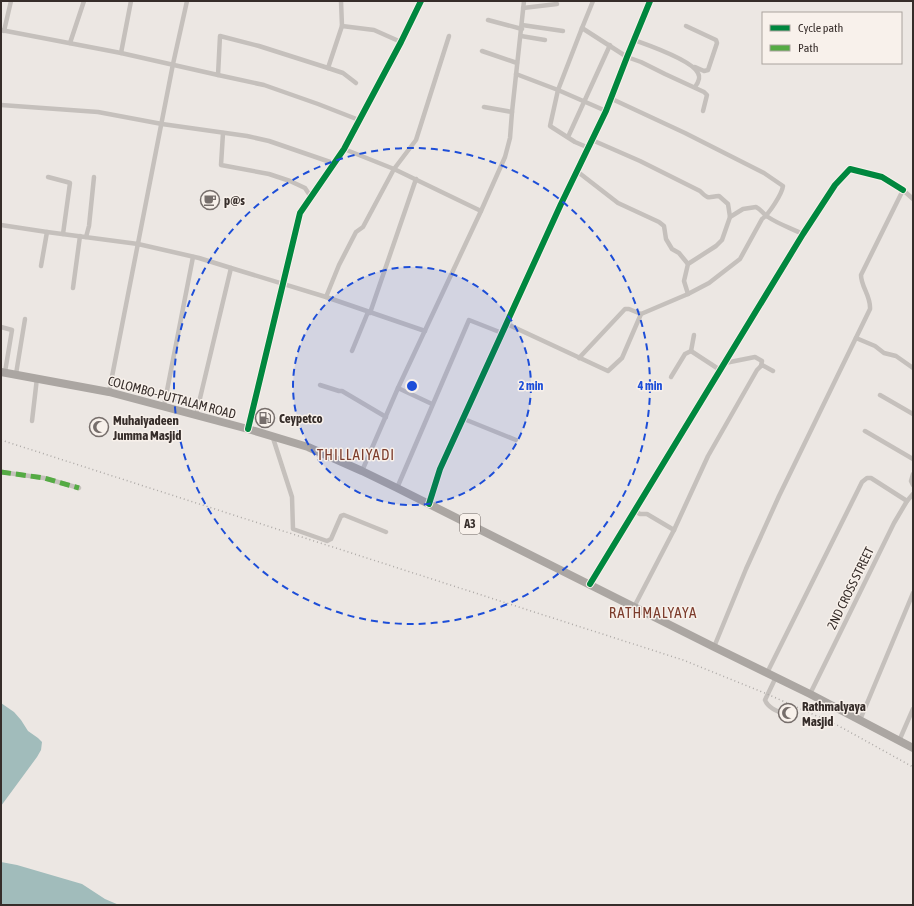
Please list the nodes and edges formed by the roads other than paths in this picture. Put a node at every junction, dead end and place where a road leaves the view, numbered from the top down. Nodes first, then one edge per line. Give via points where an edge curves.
1 (11, 1) edge
2 (84, 1) edge
3 (131, 1) edge
4 (187, 1) edge
5 (341, 1) edge
6 (421, 1) edge
7 (524, 1) edge
8 (593, 1) edge
9 (650, 1) edge
10 (557, 4) dead end
11 (523, 8) junction
12 (488, 20) dead end
13 (342, 26) junction
14 (686, 26) dead end
15 (522, 27) junction
16 (582, 28) junction
17 (3, 30) edge
18 (563, 30) dead end
19 (448, 36) dead end
20 (521, 36) junction
21 (545, 40) dead end
22 (634, 40) junction
23 (401, 42) junction
24 (70, 43) junction
25 (610, 45) junction
26 (482, 51) dead end
27 (121, 53) junction
28 (627, 57) junction
29 (517, 62) junction
30 (173, 64) junction
31 (692, 66) junction
32 (328, 68) junction
33 (516, 74) junction
34 (218, 75) junction
35 (356, 83) dead end
36 (695, 87) junction
37 (558, 90) junction
38 (612, 99) junction
39 (583, 102) junction
40 (1, 105) edge
41 (484, 107) dead end
42 (606, 111) junction
43 (704, 111) dead end
44 (512, 112) junction
45 (359, 120) junction
46 (162, 124) junction
47 (223, 133) junction
48 (568, 137) junction
49 (592, 140) junction
50 (589, 148) junction
51 (344, 149) junction
52 (333, 163) junction
53 (394, 169) junction
54 (578, 172) junction
55 (94, 177) dead end
56 (48, 178) dead end
57 (416, 179) junction
58 (903, 190) junction
59 (311, 197) junction
60 (913, 199) edge
61 (482, 211) junction
62 (766, 216) junction
63 (730, 217) junction
64 (1, 225) edge
65 (47, 232) junction
66 (63, 234) junction
67 (803, 234) junction
68 (83, 237) junction
69 (138, 244) junction
70 (193, 257) junction
71 (688, 264) junction
72 (41, 266) dead end
73 (231, 268) junction
74 (284, 284) junction
75 (73, 288) dead end
76 (688, 294) junction
77 (326, 297) junction
78 (369, 312) junction
79 (641, 314) junction
80 (25, 319) dead end
81 (122, 322) dead end
82 (507, 324) junction
83 (1, 327) edge
84 (426, 331) junction
85 (502, 333) junction
86 (694, 335) dead end
87 (856, 338) junction
88 (352, 351) dead end
89 (691, 351) junction
90 (578, 358) junction
91 (725, 363) junction
92 (760, 366) junction
93 (913, 368) edge
94 (720, 370) junction
95 (773, 371) dead end
96 (3, 372) edge
97 (16, 374) junction
98 (671, 377) dead end
99 (37, 378) junction
100 (320, 385) dead end
101 (398, 388) junction
102 (109, 392) junction
103 (880, 395) dead end
104 (432, 404) junction
105 (164, 406) junction
106 (913, 414) edge
107 (196, 415) junction
108 (386, 417) junction
109 (464, 419) junction
110 (32, 421) dead end
111 (248, 429) junction
112 (864, 431) dead end
113 (273, 438) junction
114 (516, 440) dead end
115 (913, 459) edge
116 (362, 471) junction
117 (1, 472) edge
118 (913, 474) edge
119 (913, 485) edge
120 (79, 488) dead end
121 (397, 488) junction
122 (913, 494) edge
123 (907, 501) junction
124 (428, 504) junction
125 (635, 511) junction
126 (674, 530) junction
127 (386, 532) dead end
128 (590, 584) junction
129 (913, 593) edge
130 (634, 606) junction
131 (714, 647) junction
132 (766, 673) junction
133 (776, 677) junction
134 (810, 694) junction
135 (913, 709) edge
136 (785, 714) dead end
137 (860, 720) junction
138 (899, 741) junction
139 (913, 748) edge

1 - 17 street
2 - 24 street
3 - 27 street
4 - 30 street
5 - 13 street
6 - 23 street
7 - 11 street
8 - 16 street
9 - 22 street
10 - 11 street
11 - 15 street
12 - 15 street
13 - 23 street via 374,30
13 - 32 street
14 - 31 street via 718,43 708,70
15 - 18 street
15 - 20 street
16 - 25 street
16 - 37 street
17 - 24 street
19 - 53 street via 416,140
20 - 21 street
20 - 29 street
22 - 28 street
22 - 31 street
23 - 45 street
24 - 27 street
25 - 28 street
25 - 39 street
26 - 29 street
27 - 30 street
28 - 36 street
28 - 38 street
29 - 33 street
30 - 34 street
30 - 46 street
31 - 36 street via 700,78
32 - 34 street via 220,36
32 - 35 street via 343,73
33 - 37 street
33 - 44 street
34 - 45 street via 264,85
36 - 43 street via 707,95
37 - 39 street
37 - 48 street via 550,126
38 - 42 street
38 - 62 street via 732,156 783,186
39 - 42 street
39 - 48 street
40 - 46 street via 98,112
41 - 44 street
42 - 49 street
44 - 61 street via 510,138 505,157
45 - 51 street
46 - 47 street
46 - 69 street
47 - 52 street via 268,141
47 - 59 street via 221,165 269,174 290,181 305,188
48 - 50 street
49 - 50 street
49 - 63 street via 640,161 708,198 719,196 728,204
50 - 54 street
51 - 52 street
51 - 53 street
52 - 59 street
53 - 57 street
53 - 77 street via 363,227 356,232
54 - 71 street via 618,203 664,226 666,239 672,249
54 - 82 street
55 - 68 street via 89,226
56 - 66 street via 70,184
57 - 61 street
57 - 78 street
58 - 60 street
58 - 67 street via 882,177 850,170 835,185
58 - 87 street via 861,275 871,302
59 - 74 street via 300,213
61 - 84 street
62 - 63 street via 756,207 744,209
62 - 67 street
62 - 76 street via 762,218 740,259 709,283
63 - 71 street via 722,240
64 - 65 street
65 - 66 street
65 - 72 street
66 - 68 street
67 - 91 street
68 - 69 street
68 - 75 street
69 - 70 street
69 - 81 street
69 - 102 street
70 - 73 street
70 - 105 street
71 - 76 street via 684,281
73 - 74 street
73 - 107 street
74 - 77 street
74 - 111 street
76 - 79 street
77 - 78 street
78 - 84 street
78 - 88 street
79 - 90 street via 625,309
79 - 90 street via 622,358 608,371
80 - 97 street
82 - 85 street
82 - 90 street
83 - 96 street via 12,330
84 - 101 street
85 - 104 street via 468,320
85 - 109 street
86 - 89 street
87 - 93 street via 896,356
87 - 131 street via 779,496
89 - 94 street
89 - 98 street via 685,354
91 - 92 street via 755,357 762,361
91 - 94 street
92 - 95 street
92 - 126 street via 708,456
94 - 125 street
96 - 97 highway, COLOMBO-PUTTALAM ROAD / A3
97 - 99 highway, COLOMBO-PUTTALAM ROAD / A3
99 - 102 highway, COLOMBO-PUTTALAM ROAD / A3
99 - 110 street
100 - 108 street via 342,391
101 - 104 street
101 - 108 street
102 - 105 highway, COLOMBO-PUTTALAM ROAD / A3
103 - 106 street
104 - 121 street
105 - 107 highway, COLOMBO-PUTTALAM ROAD / A3
107 - 111 highway, COLOMBO-PUTTALAM ROAD / A3
108 - 116 street
109 - 114 street
109 - 124 street via 440,468
111 - 113 highway, COLOMBO-PUTTALAM ROAD / A3
112 - 115 street
113 - 116 highway, COLOMBO-PUTTALAM ROAD / A3 via 308,447
113 - 127 street via 292,497 293,529 327,541 331,539 344,514
116 - 121 highway, COLOMBO-PUTTALAM ROAD / A3
117 - 120 street via 44,478
118 - 119 street
121 - 124 highway, COLOMBO-PUTTALAM ROAD / A3
122 - 123 street, 2ND CROSS STREET
123 - 132 street via 871,478 862,482
123 - 134 street, 2ND CROSS STREET
124 - 128 highway, COLOMBO-PUTTALAM ROAD / A3
125 - 126 street via 647,514
125 - 128 street
126 - 130 street
128 - 130 highway, COLOMBO-PUTTALAM ROAD / A3
129 - 137 street
130 - 131 highway, COLOMBO-PUTTALAM ROAD / A3
131 - 132 highway, COLOMBO-PUTTALAM ROAD / A3
132 - 133 highway, COLOMBO-PUTTALAM ROAD / A3
133 - 134 highway, COLOMBO-PUTTALAM ROAD / A3
133 - 136 street via 765,700 766,704
134 - 137 highway, COLOMBO-PUTTALAM ROAD / A3
135 - 138 street
137 - 138 highway, COLOMBO-PUTTALAM ROAD / A3
138 - 139 highway, COLOMBO-PUTTALAM ROAD / A3

